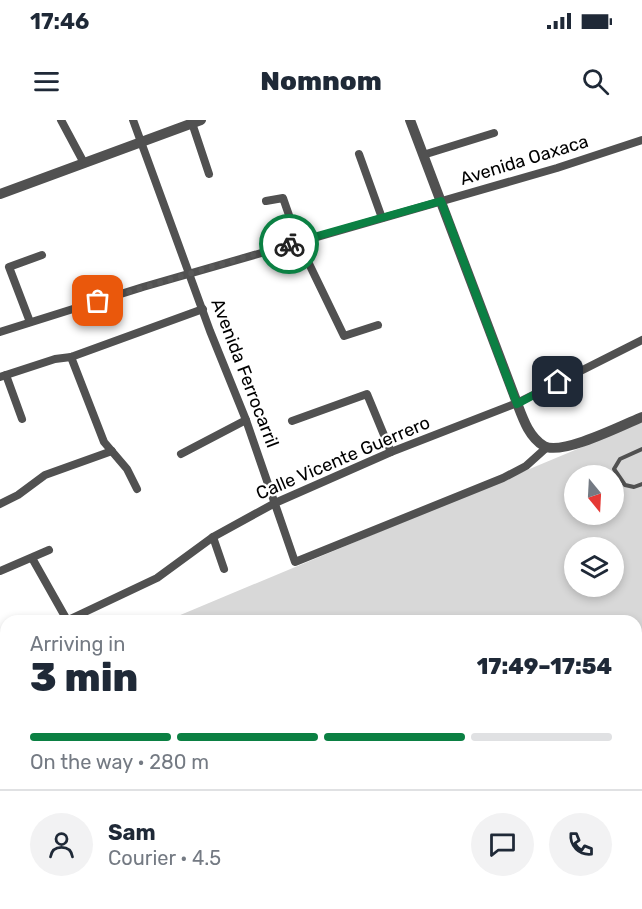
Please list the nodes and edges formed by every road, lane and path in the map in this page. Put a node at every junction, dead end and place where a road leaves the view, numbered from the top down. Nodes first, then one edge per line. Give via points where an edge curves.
1 (61, 120) edge
2 (133, 120) edge
3 (410, 120) edge
4 (196, 122) edge
5 (494, 133) dead end
6 (642, 140) edge
7 (140, 141) junction
8 (359, 154) dead end
9 (423, 155) junction
10 (84, 164) junction
11 (209, 174) dead end
12 (1, 191) edge
13 (266, 201) dead end
14 (441, 201) junction
15 (382, 218) junction
16 (298, 241) junction
17 (42, 255) dead end
18 (190, 273) junction
19 (203, 309) junction
20 (30, 322) junction
21 (378, 325) dead end
22 (0, 332) edge
23 (642, 340) edge
24 (71, 357) junction
25 (3, 376) edge
26 (517, 404) junction
27 (22, 419) dead end
28 (641, 419) edge
29 (246, 420) junction
30 (292, 421) dead end
31 (546, 448) junction
32 (642, 449) edge
33 (112, 451) junction
34 (391, 452) junction
35 (181, 454) dead end
36 (642, 484) edge
37 (137, 489) dead end
38 (274, 503) junction
39 (0, 504) edge
40 (213, 537) junction
41 (49, 550) dead end
42 (32, 558) junction
43 (224, 569) dead end
44 (0, 571) edge
45 (64, 615) edge
46 (80, 615) edge

1 - 10 street
2 - 7 street, Avenida Ferrocarril
3 - 9 street
4 - 7 street
4 - 11 street
5 - 9 street
6 - 14 street, Avenida Oaxaca
7 - 10 street
7 - 18 street, Avenida Ferrocarril
8 - 15 street
9 - 14 street
10 - 12 street
13 - 16 street via 283,198
14 - 15 street, Avenida Oaxaca
14 - 26 street
15 - 16 street, Avenida Oaxaca
16 - 18 street, Avenida Oaxaca
16 - 21 street via 344,336
17 - 20 street via 9,267
18 - 19 street, Avenida Ferrocarril
18 - 20 street, Avenida Oaxaca
19 - 24 street
19 - 29 street, Avenida Ferrocarril
20 - 22 street, Avenida Oaxaca
23 - 26 street, Calle Vicente Guerrero
24 - 25 street
24 - 33 street via 104,441
25 - 27 street
26 - 31 street via 532,437
26 - 34 street, Calle Vicente Guerrero
28 - 31 street via 572,445
29 - 35 street
29 - 38 street, Avenida Ferrocarril
30 - 34 street via 367,394
31 - 38 street, Avenida Ferrocarril via 503,478 295,562
32 - 36 lane via 620,459 614,469 625,485
33 - 37 street
33 - 39 street via 45,475
34 - 38 street, Calle Vicente Guerrero
38 - 40 street, Calle Vicente Guerrero
40 - 43 street
40 - 46 street, Calle Vicente Guerrero via 157,578
41 - 42 street
42 - 44 street
42 - 45 street

